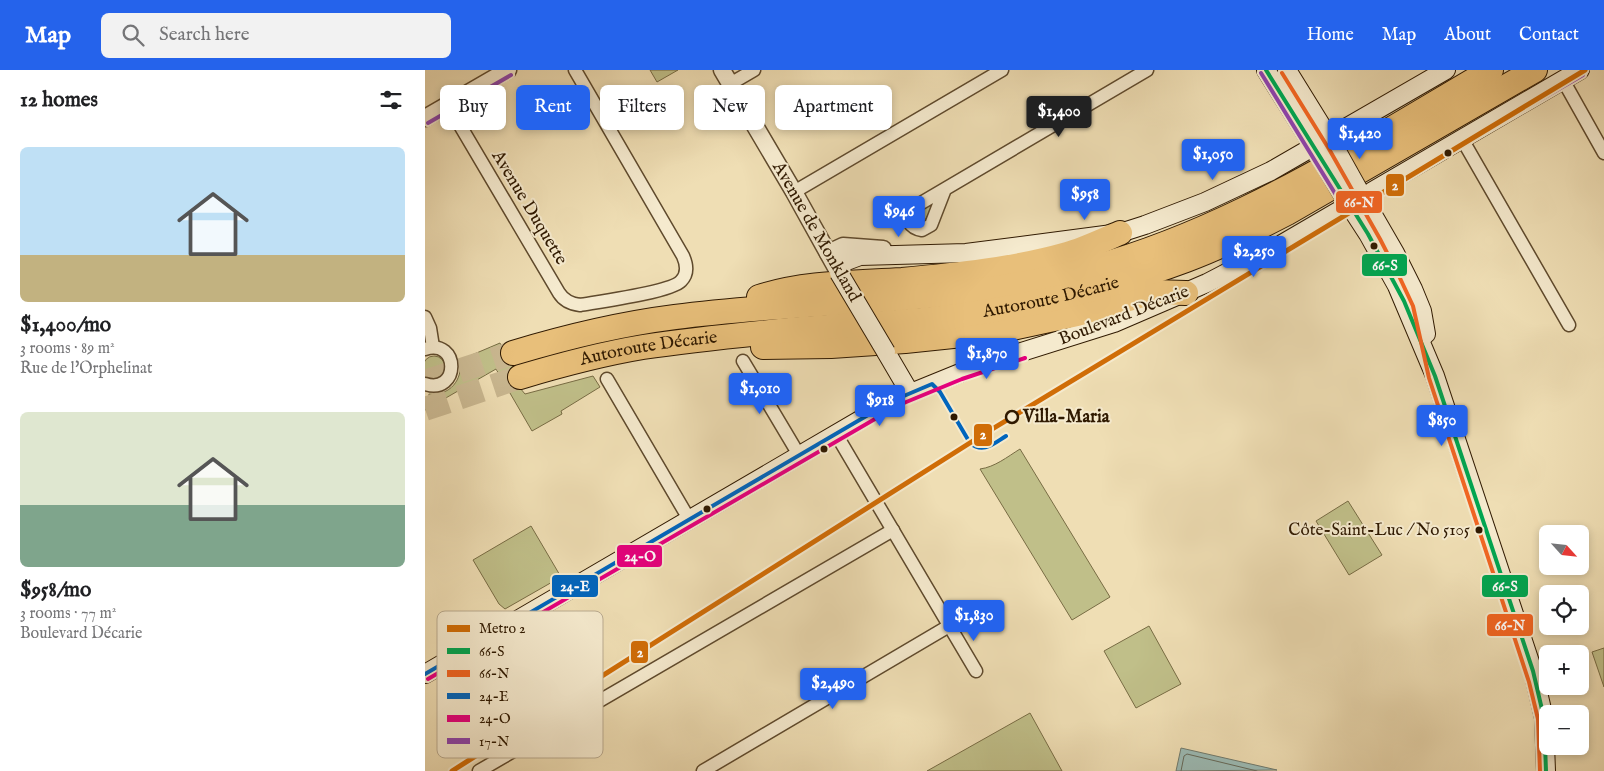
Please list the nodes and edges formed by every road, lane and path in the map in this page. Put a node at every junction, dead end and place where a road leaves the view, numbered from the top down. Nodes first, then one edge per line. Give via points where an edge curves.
1 (508, 70) edge
2 (575, 70) edge
3 (754, 70) edge
4 (1002, 70) edge
5 (1147, 70) edge
6 (1266, 70) edge
7 (1287, 70) edge
8 (1445, 70) edge
9 (1491, 70) edge
10 (1535, 70) edge
11 (1580, 70) edge
12 (726, 77) edge
13 (1563, 80) junction
14 (482, 85) edge
15 (440, 110) edge
16 (425, 118) edge
17 (463, 130) edge
18 (1462, 139) junction
19 (1324, 147) junction
20 (1604, 153) edge
21 (945, 190) dead end
22 (794, 192) junction
23 (1354, 197) junction
24 (1120, 233) junction
25 (828, 253) junction
26 (920, 254) junction
27 (839, 273) junction
28 (1185, 293) junction
29 (708, 313) junction
30 (425, 317) edge
31 (1569, 325) dead end
32 (643, 347) junction
33 (429, 348) edge
34 (513, 352) tunnel mouth
35 (743, 362) dead end
36 (520, 377) tunnel mouth
37 (607, 378) dead end
38 (425, 384) edge
39 (910, 393) junction
40 (836, 434) junction
41 (799, 455) junction
42 (689, 519) junction
43 (893, 530) junction
44 (532, 611) edge
45 (949, 626) junction
46 (437, 667) edge
47 (976, 671) dead end
48 (425, 674) edge
49 (603, 699) edge
50 (501, 758) edge
51 (479, 771) edge
52 (703, 771) edge
53 (1546, 771) edge

1 - 14 street
2 - 17 street, Avenue Duquette via 683,256 686,271 678,284 580,304 567,302
3 - 12 street
4 - 22 street
5 - 21 street
6 - 19 main road
7 - 19 main road
8 - 19 main road
9 - 29 highway, Autoroute Décarie via 1269,198 1183,237 1111,262 1038,281 973,291
10 - 32 highway, Autoroute Décarie via 1287,213 1208,251 1150,273 1037,303 961,316
11 - 13 main road, Boulevard Décarie
12 - 22 street, Avenue de Monkland
13 - 18 main road, Boulevard Décarie
13 - 20 street
15 - 16 street
18 - 23 main road, Boulevard Décarie
18 - 31 street
19 - 23 main road, bridge
19 - 24 main road via 1225,194
22 - 25 street, Avenue de Monkland
23 - 28 main road, Boulevard Décarie via 1265,254
23 - 53 main road via 1398,259 1419,304 1435,376 1535,676 1544,718
24 - 26 main road via 967,253
24 - 29 highway via 1069,254 1014,266 774,292
25 - 26 street via 843,246
25 - 27 street, Avenue de Monkland
26 - 27 main road via 854,257 844,262
27 - 39 main road, Avenue de Monkland, bridge
28 - 32 highway via 1153,292 1028,325 913,340 831,346
28 - 39 main road, Boulevard Décarie via 1114,323 977,366
29 - 34 highway, Autoroute Décarie via 629,324
30 - 33 street via 430,328
32 - 36 highway, Autoroute Décarie
33 - 38 street via 441,349 449,356 451,370 441,383
35 - 41 street
37 - 42 street
39 - 40 main road, Boulevard Décarie
40 - 41 main road, Boulevard Décarie
40 - 43 street
41 - 42 main road, Boulevard Décarie
42 - 44 main road, Boulevard Décarie
43 - 45 street
43 - 49 street
45 - 47 street
45 - 52 street
46 - 48 main road, Boulevard Décarie
50 - 51 street

